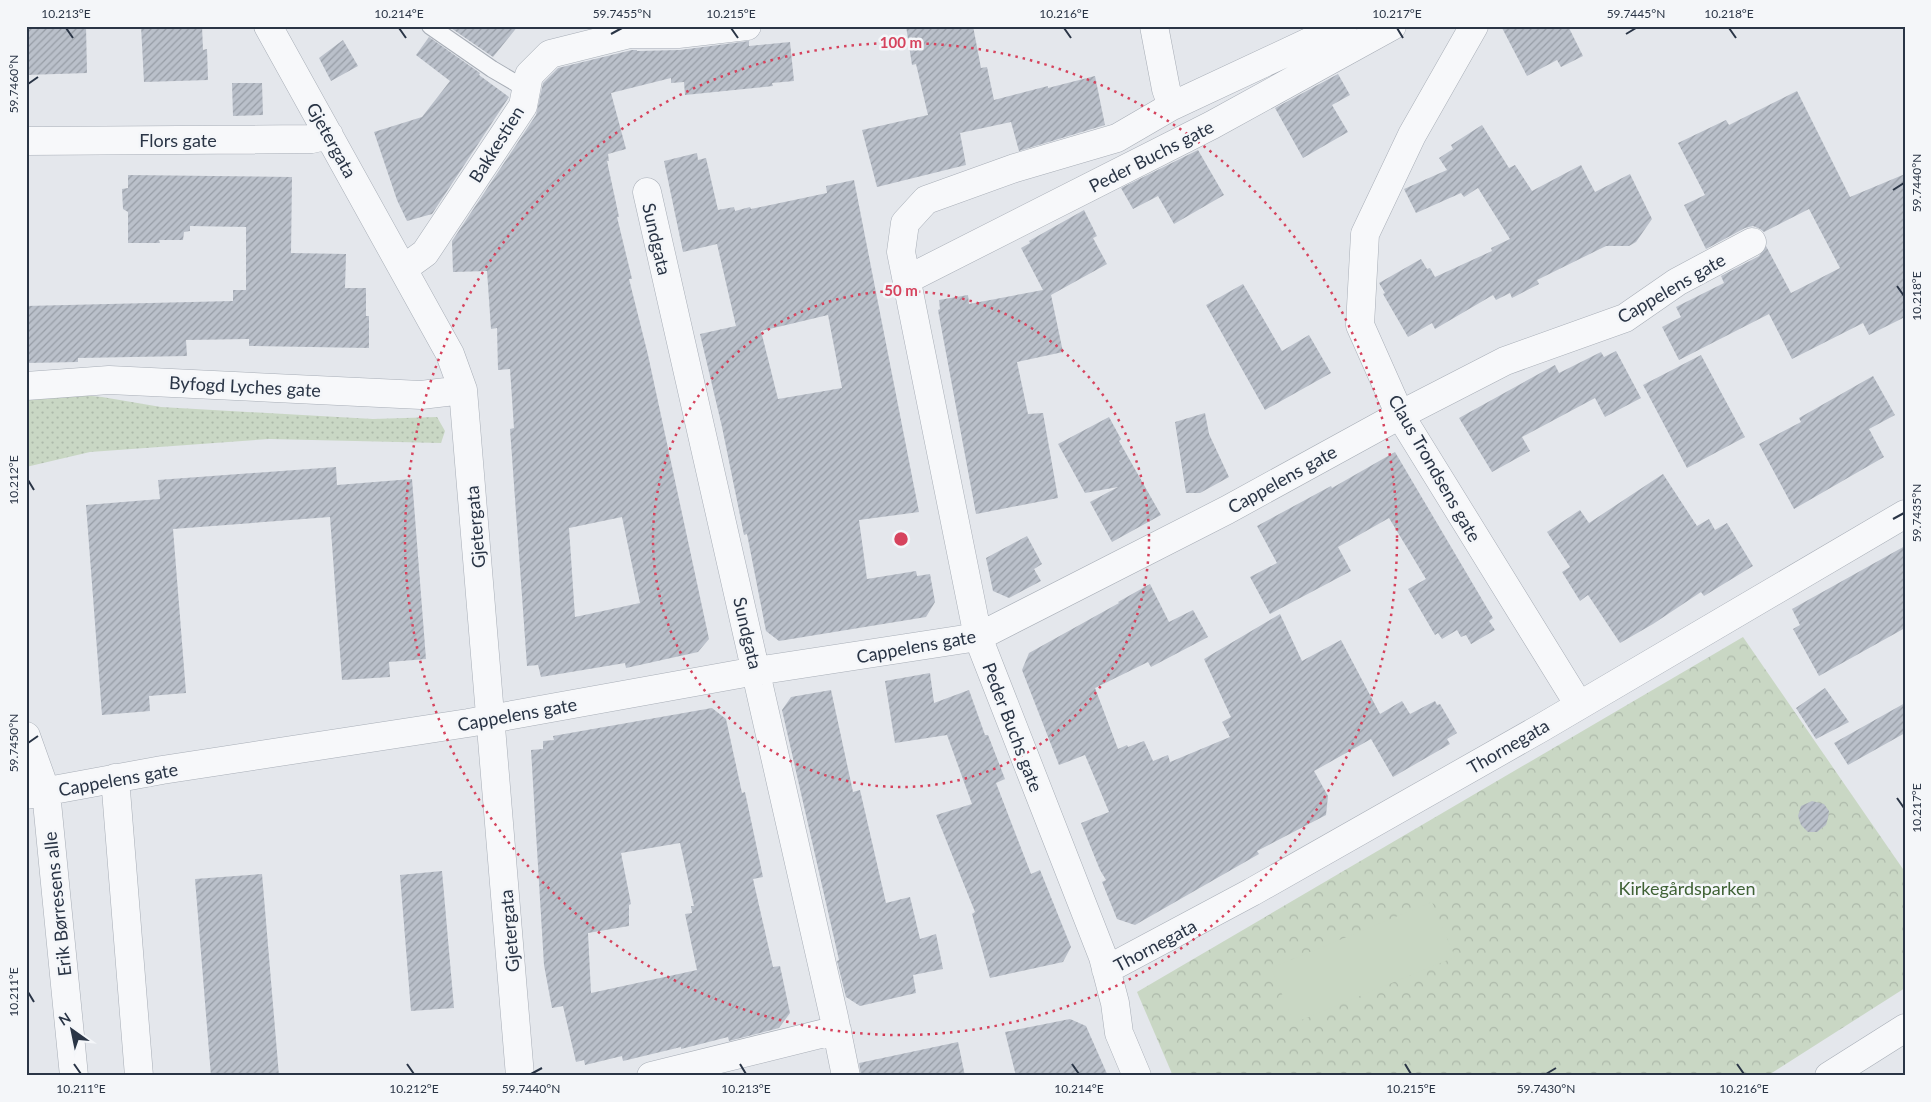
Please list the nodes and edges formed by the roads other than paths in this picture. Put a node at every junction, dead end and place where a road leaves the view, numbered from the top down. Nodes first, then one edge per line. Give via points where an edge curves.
1 (268, 26) edge
2 (430, 26) edge
3 (748, 26) edge
4 (1154, 26) edge
5 (1392, 26) edge
6 (1474, 26) edge
7 (1339, 27) edge
8 (526, 89) junction
9 (1172, 106) junction
10 (329, 135) junction
11 (26, 141) edge
12 (647, 192) dead end
13 (1752, 242) dead end
14 (402, 268) junction
15 (908, 279) junction
16 (26, 386) edge
17 (463, 390) junction
18 (1400, 415) junction
19 (1905, 514) edge
20 (978, 637) junction
21 (756, 671) junction
22 (1578, 705) junction
23 (491, 718) junction
24 (26, 736) edge
25 (116, 778) junction
26 (36, 794) edge
27 (1106, 970) junction
28 (1905, 1028) edge
29 (837, 1030) junction
30 (74, 1076) edge
31 (139, 1076) edge
32 (520, 1076) edge
33 (651, 1076) edge
34 (846, 1076) edge
35 (1137, 1076) edge
36 (1829, 1076) edge

1 - 10 street, Gjetergata
2 - 8 lane
3 - 8 street, Bakkestien via 678,34 630,34 550,54 529,75
4 - 9 street
5 - 15 street, Peder Buchs gate via 1212,125
6 - 18 street, Claus Trondsens gate via 1412,135 1366,234 1360,325
7 - 9 street, Peder Buchs gate
8 - 14 street, Bakkestien via 523,106 425,254
9 - 15 street, Peder Buchs gate via 1117,138 1015,168 926,200 905,223 901,252
10 - 11 street, Flors gate via 312,139
10 - 14 street, Gjetergata
12 - 21 street, Sundgata
13 - 18 street, Cappelens gate via 1677,282 1625,318 1505,361
14 - 17 street, Gjetergata via 450,354
15 - 20 street, Peder Buchs gate
16 - 17 street, Byfogd Lyches gate via 109,380 421,395
17 - 23 street, Gjetergata
18 - 20 street, Cappelens gate via 1228,510
18 - 22 street, Claus Trondsens gate
19 - 22 street, Thornegata
20 - 21 street, Cappelens gate
20 - 27 street, Peder Buchs gate
21 - 23 street, Cappelens gate
21 - 29 street, Sundgata
22 - 27 street, Thornegata via 1252,892
23 - 25 street, Cappelens gate
23 - 32 street, Gjetergata
24 - 26 street, Erik Børresens alle
25 - 26 street, Cappelens gate
25 - 31 street
26 - 30 street, Erik Børresens alle
27 - 35 street, Peder Buchs gate via 1119,1033
28 - 36 street
29 - 33 street
29 - 34 street, Sundgata

